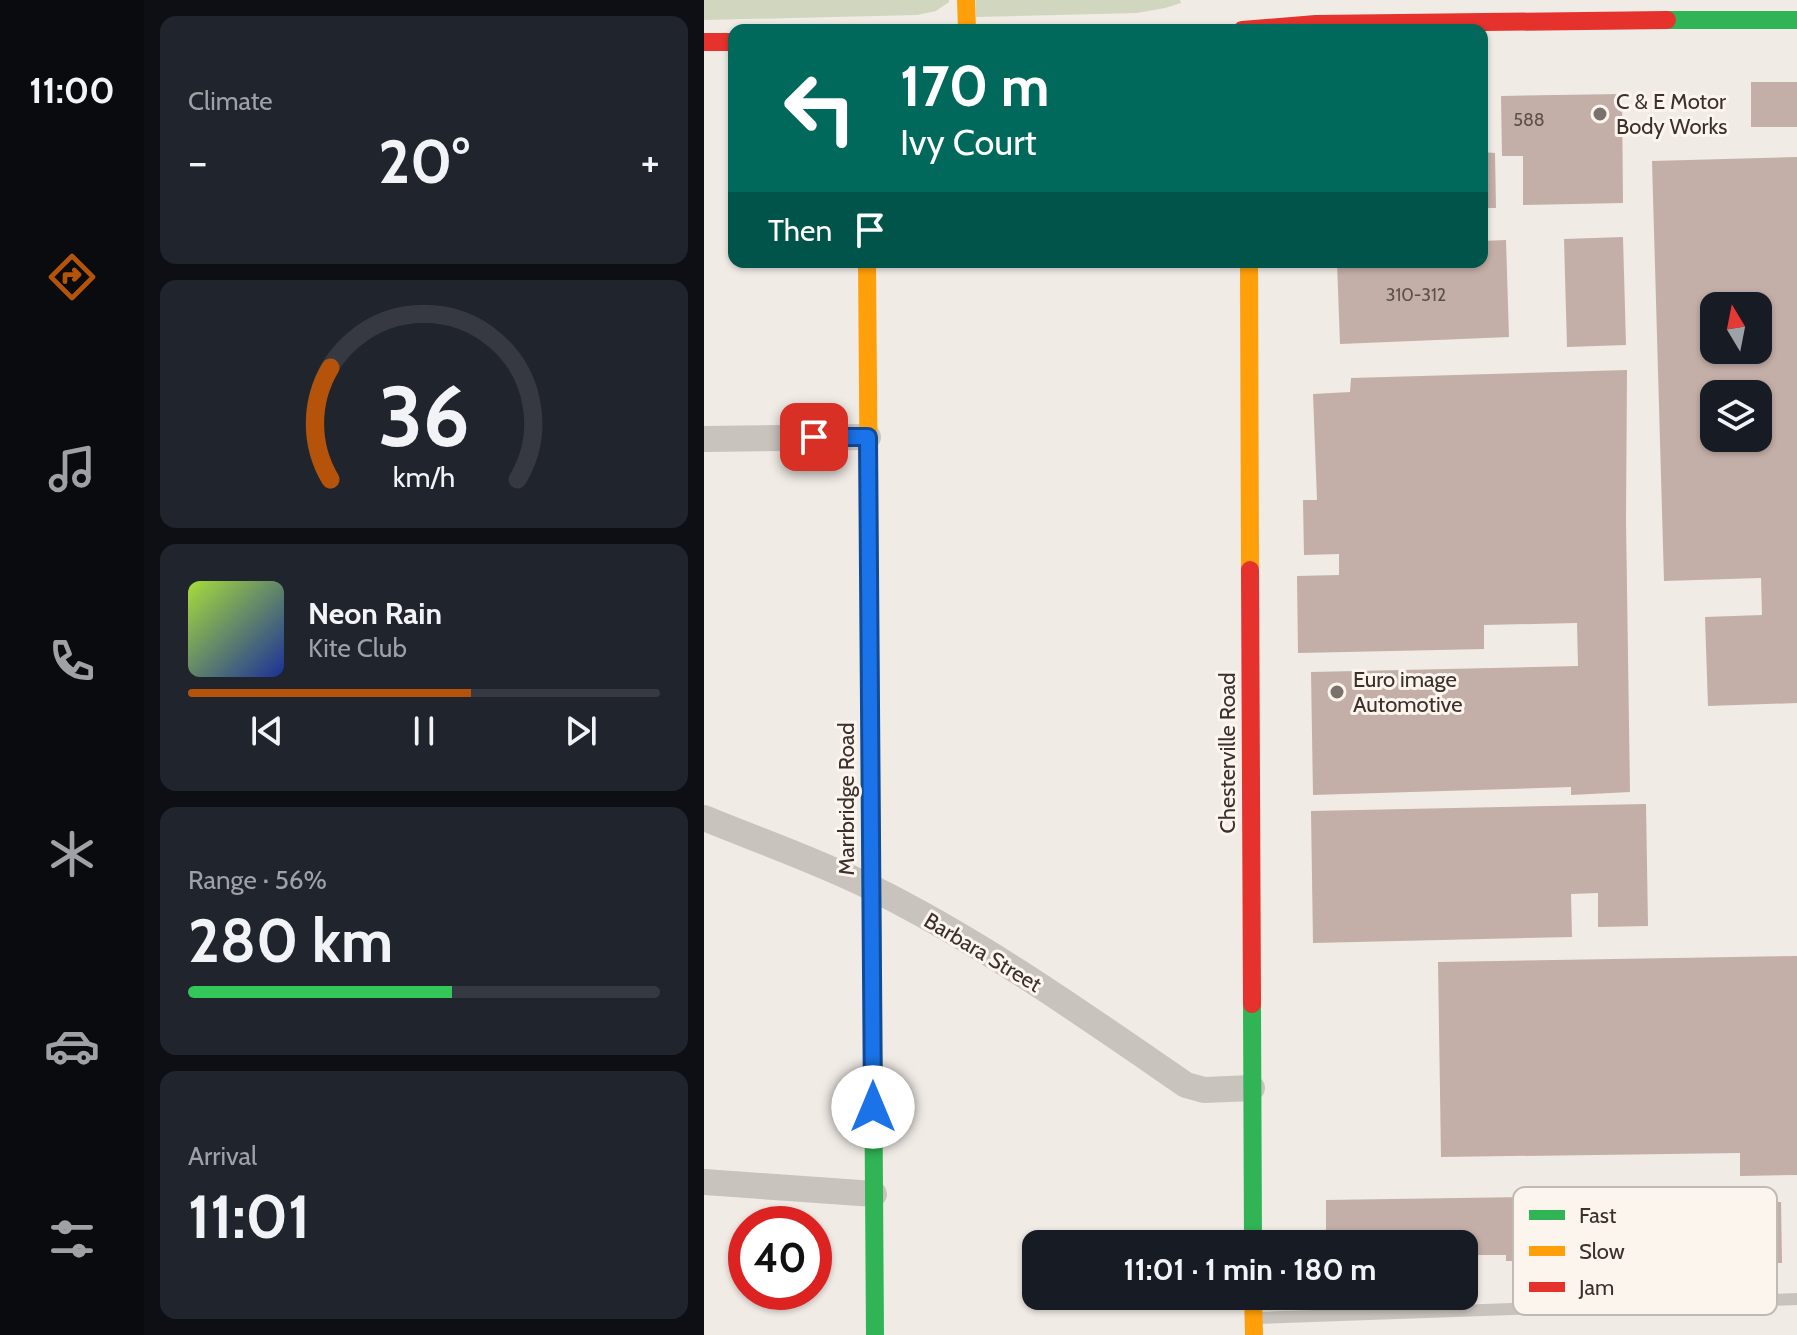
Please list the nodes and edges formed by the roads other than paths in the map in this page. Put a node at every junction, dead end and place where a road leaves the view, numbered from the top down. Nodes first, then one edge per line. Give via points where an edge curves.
1 (966, 0) edge
2 (1595, 9) edge
3 (1797, 20) edge
4 (967, 24) edge
5 (1479, 24) edge
6 (704, 42) edge
7 (728, 42) edge
8 (867, 268) edge
9 (1249, 268) edge
10 (868, 437) junction
11 (704, 439) edge
12 (704, 818) edge
13 (870, 887) junction
14 (1252, 1088) junction
15 (704, 1182) edge
16 (874, 1194) junction
17 (1253, 1230) edge
18 (1797, 1299) edge
19 (1777, 1300) edge
20 (1513, 1314) edge
21 (1254, 1327) edge
22 (875, 1335) edge

1 - 4 main road
2 - 3 main road
2 - 5 main road
6 - 7 main road
8 - 10 main road, Marrbridge Road
9 - 14 main road, Chesterville Road
10 - 11 street
10 - 13 main road, Marrbridge Road
12 - 13 street, Barbara Street
13 - 14 street, Barbara Street via 1054,995 1186,1085 1204,1090
13 - 16 main road, Marrbridge Road
14 - 17 main road, Chesterville Road
15 - 16 street
16 - 22 main road, Marrbridge Road
18 - 19 lane
20 - 21 lane

